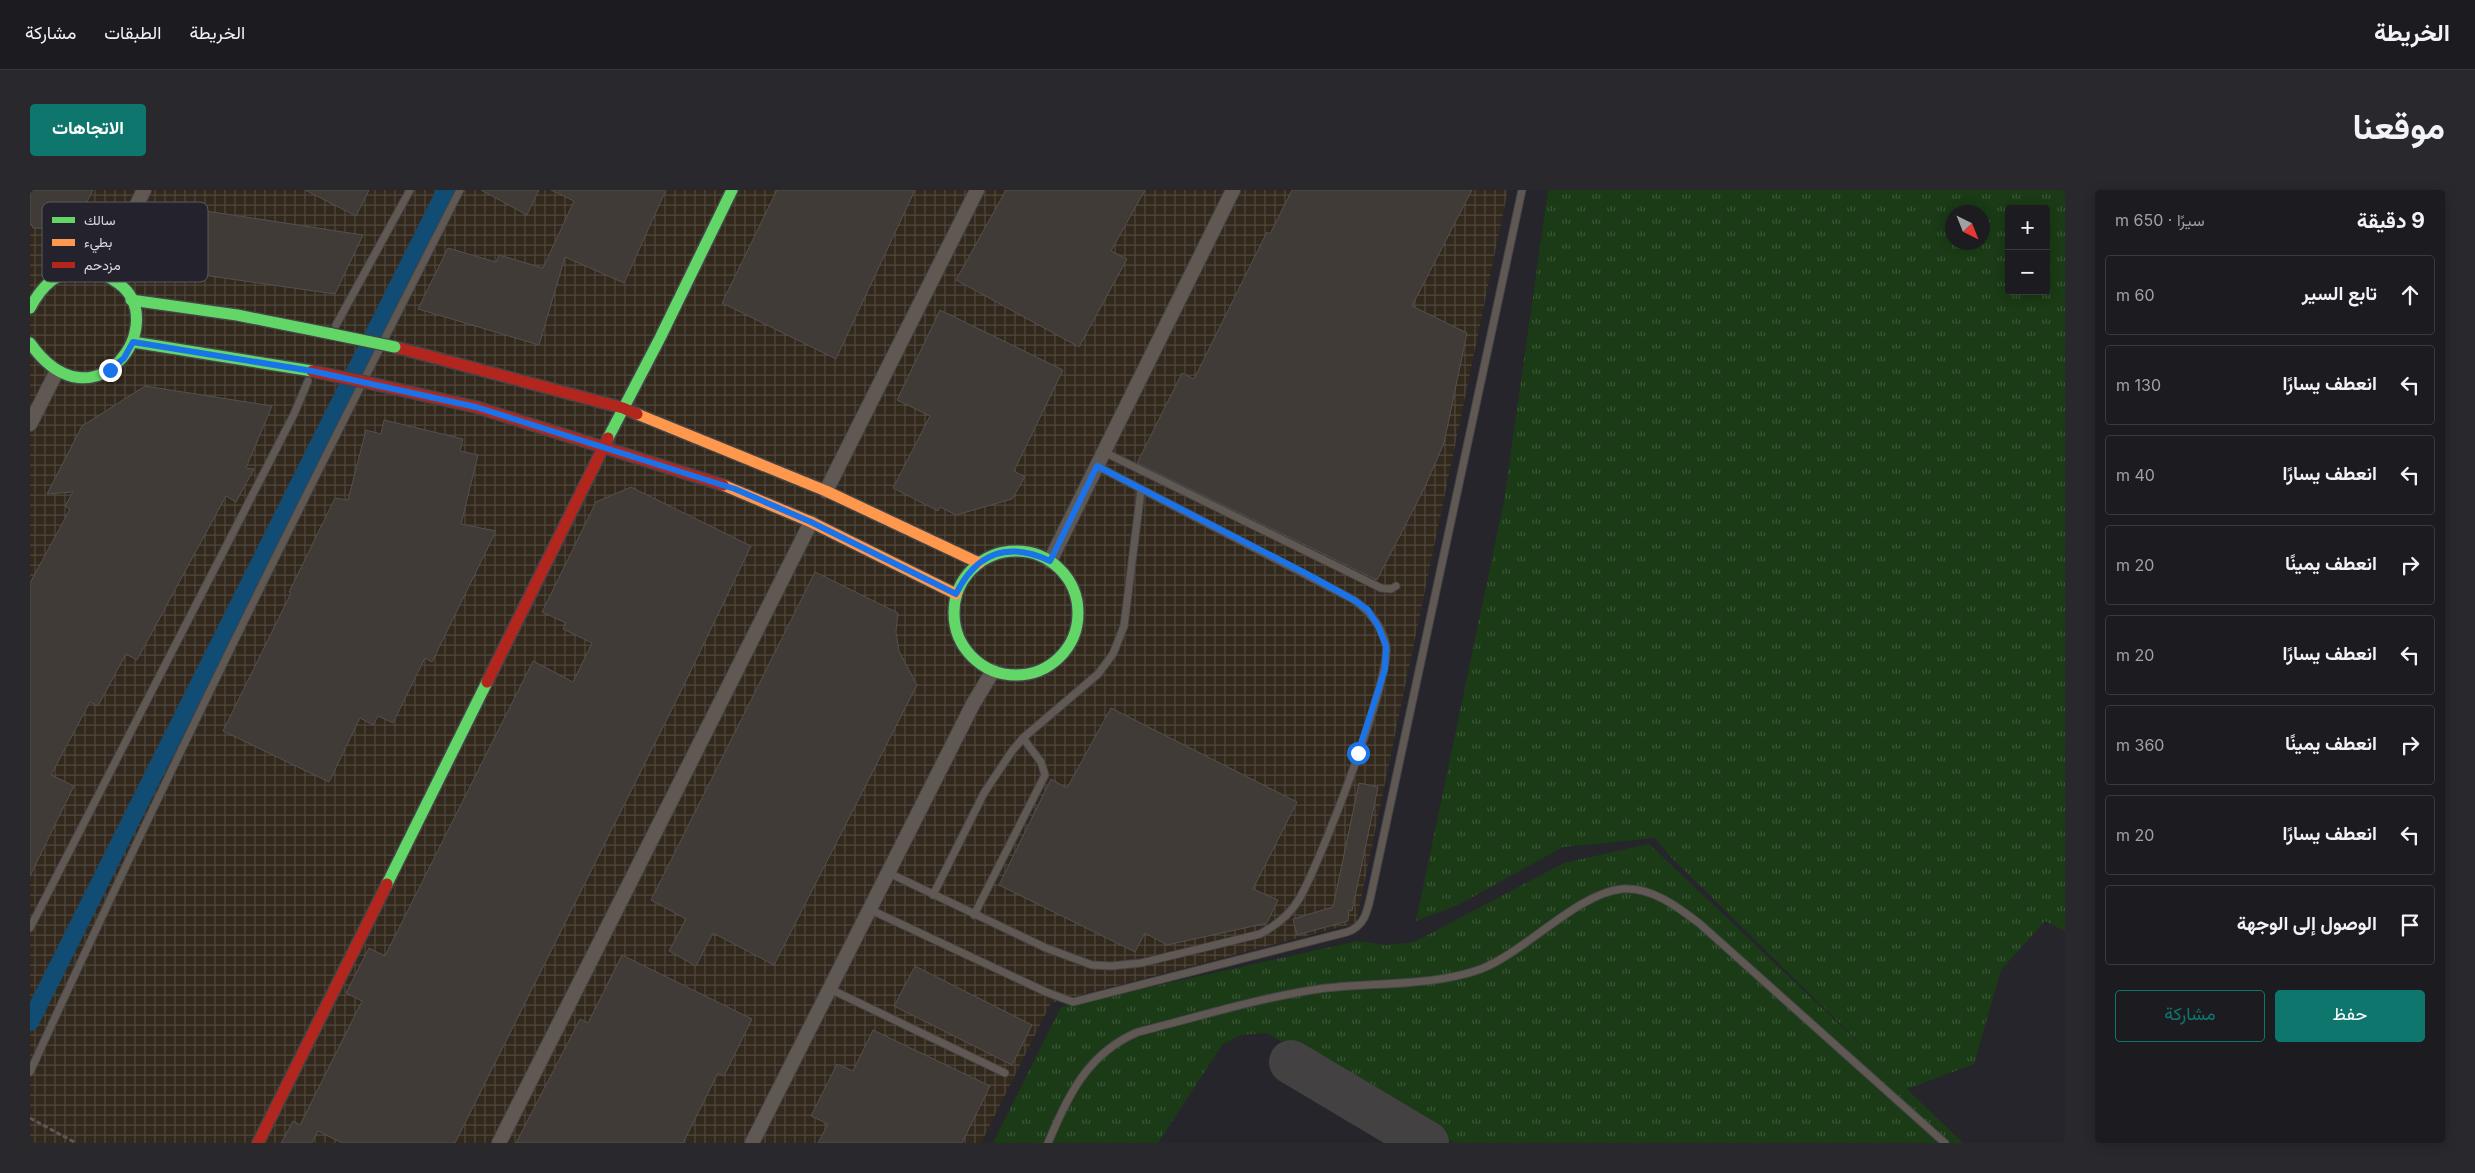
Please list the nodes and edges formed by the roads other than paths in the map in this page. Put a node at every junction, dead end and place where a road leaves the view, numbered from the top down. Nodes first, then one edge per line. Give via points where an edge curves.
1 (144, 190) edge
2 (410, 190) edge
3 (460, 190) edge
4 (732, 190) edge
5 (977, 190) edge
6 (1233, 190) edge
7 (1522, 190) edge
8 (138, 202) edge
9 (46, 282) edge
10 (114, 282) edge
11 (31, 300) edge
12 (131, 300) junction
13 (334, 330) junction
14 (133, 342) junction
15 (30, 343) edge
16 (56, 372) junction
17 (310, 376) junction
18 (623, 408) junction
19 (30, 424) edge
20 (605, 447) junction
21 (1104, 452) junction
22 (1097, 466) junction
23 (1141, 490) junction
24 (826, 491) junction
25 (811, 522) junction
26 (1050, 561) junction
27 (978, 563) junction
28 (1396, 586) dead end
29 (956, 594) junction
30 (993, 671) junction
31 (1023, 738) junction
32 (889, 873) junction
33 (933, 895) junction
34 (871, 910) junction
35 (974, 915) junction
36 (30, 928) edge
37 (830, 989) junction
38 (30, 1072) edge
39 (1005, 1073) dead end
40 (258, 1143) edge
41 (499, 1143) edge
42 (752, 1143) edge
43 (1048, 1143) edge
44 (1945, 1143) edge

1 - 8 street
2 - 13 lane
3 - 38 lane via 263,582
4 - 18 street
5 - 24 street
6 - 21 street
7 - 34 lane via 1372,890 1359,927 1073,1002
9 - 11 street
10 - 12 street
12 - 13 street
12 - 14 street via 136,321
13 - 18 street, bridge
14 - 16 street via 124,358 110,370 92,378 74,378
14 - 17 street
15 - 16 street via 45,365
16 - 19 street
17 - 20 street, bridge via 374,384 476,407
17 - 36 lane via 294,414
18 - 20 street
18 - 24 street
20 - 25 street via 735,489
20 - 40 street
21 - 22 street
21 - 28 lane via 1381,588
22 - 23 lane
22 - 26 street
23 - 31 lane via 1124,626 1113,654 1075,696
23 - 35 lane via 1354,600 1368,610 1378,626 1386,646 1385,669 1358,753 1310,879 1288,915 1260,934 1141,963 1092,965
24 - 27 street
25 - 29 street
25 - 41 street
26 - 27 street via 1032,553 1013,551 994,554
26 - 30 street via 1063,573 1075,597 1077,623 1072,640 1061,655 1031,673 1013,675
27 - 29 street via 964,578
29 - 30 street via 953,618 960,641 975,660
30 - 32 street via 973,704
31 - 33 lane via 996,772
31 - 35 lane via 1041,762 1044,774
32 - 33 lane
32 - 34 street
33 - 35 lane
34 - 37 street
37 - 39 lane
37 - 42 street
43 - 44 lane via 1086,1070 1097,1057 1123,1038 1290,994 1461,975 1499,960 1597,897 1622,889 1649,893 1667,901 1700,924

